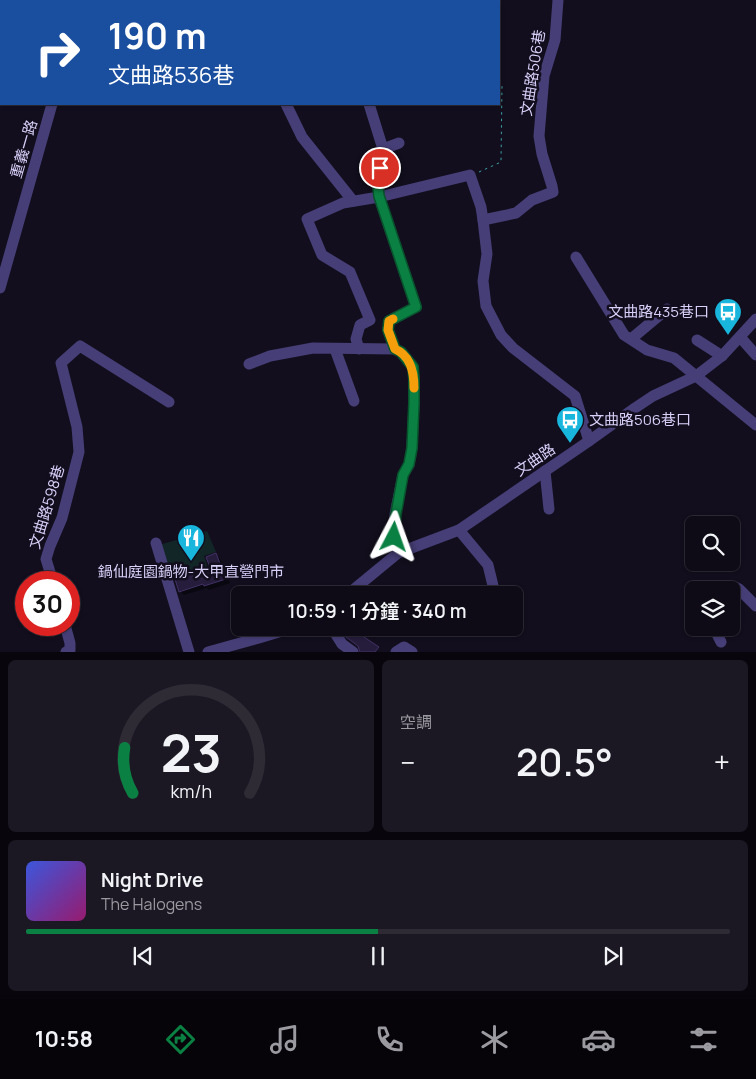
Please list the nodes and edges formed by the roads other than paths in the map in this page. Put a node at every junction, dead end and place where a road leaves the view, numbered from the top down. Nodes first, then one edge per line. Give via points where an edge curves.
1 (558, 0) edge
2 (52, 105) edge
3 (286, 105) edge
4 (369, 105) edge
5 (399, 143) dead end
6 (383, 149) junction
7 (379, 196) junction
8 (353, 201) junction
9 (483, 220) junction
10 (576, 257) dead end
11 (0, 288) edge
12 (667, 309) dead end
13 (756, 319) edge
14 (610, 324) dead end
15 (627, 337) junction
16 (740, 337) junction
17 (697, 340) dead end
18 (335, 349) junction
19 (359, 349) junction
20 (395, 349) junction
21 (756, 355) edge
22 (722, 356) junction
23 (249, 364) dead end
24 (696, 376) junction
25 (354, 401) dead end
26 (169, 402) dead end
27 (756, 425) edge
28 (589, 441) junction
29 (544, 471) junction
30 (548, 509) dead end
31 (459, 530) junction
32 (156, 543) dead end
33 (398, 552) junction
34 (49, 571) edge
35 (357, 586) edge
36 (493, 586) edge
37 (740, 590) edge
38 (756, 606) edge
39 (68, 636) edge
40 (266, 636) edge
41 (337, 636) edge
42 (718, 636) edge
43 (721, 642) dead end
44 (66, 652) edge
45 (189, 652) edge
46 (208, 652) edge
47 (353, 652) edge
48 (396, 652) edge
49 (412, 652) edge

1 - 9 street, 文曲路506巷 via 555,40 544,76 539,136 553,192 532,200 516,213
2 - 11 street, 重義一路
3 - 8 street via 302,137
4 - 6 street
5 - 6 street
6 - 7 street
7 - 8 street
7 - 9 street via 470,175
7 - 20 street via 416,307 389,321 388,330
8 - 19 street via 307,219 322,255 350,272 370,320 360,325 356,339
9 - 28 street via 487,254 486,306 501,335 513,348 575,396
10 - 15 street
12 - 15 street
13 - 16 street, 文曲路
14 - 15 street
15 - 24 street via 647,350 674,358
16 - 21 street
16 - 22 street, 文曲路
17 - 22 street
18 - 19 street
18 - 23 street via 313,348 270,356
18 - 25 street
19 - 20 street
20 - 33 street via 413,367 414,379 412,448 396,514 394,537
22 - 24 street, 文曲路
24 - 27 street
24 - 28 street, 文曲路 via 653,396
26 - 34 street, 文曲路598巷 via 80,346 61,363 77,427 79,452 62,518 46,559
28 - 29 street, 文曲路
29 - 30 street
29 - 31 street, 文曲路
31 - 33 street, 文曲路
31 - 36 street via 488,565
32 - 45 street
33 - 35 street, 文曲路
37 - 38 street
39 - 44 street via 70,650
40 - 46 street
41 - 47 street
42 - 43 street
48 - 49 street via 404,647

